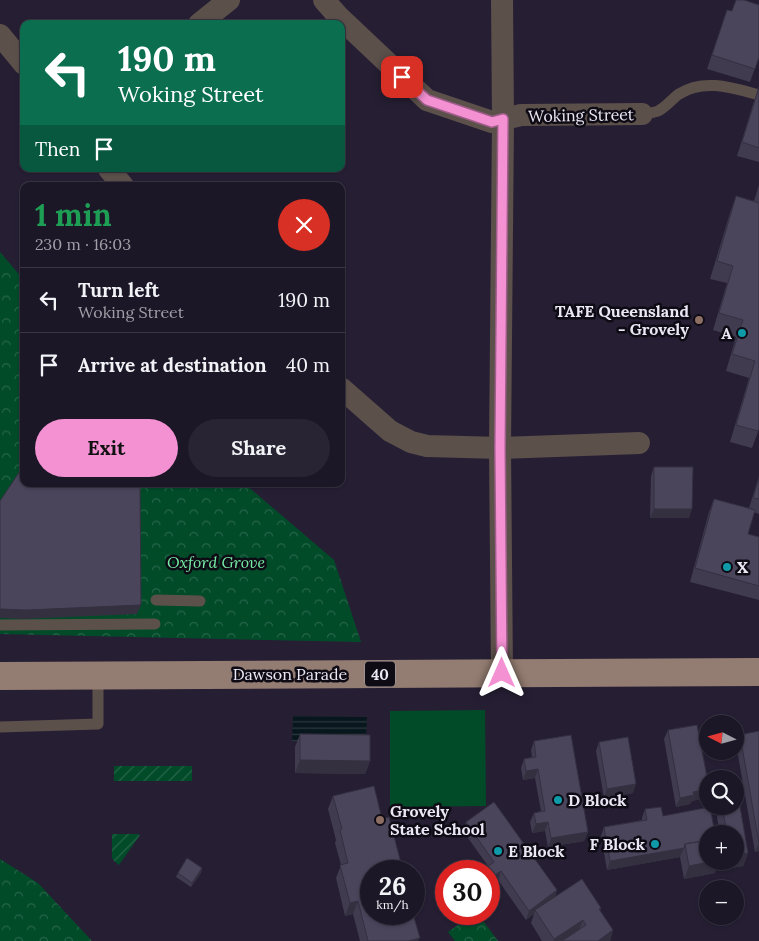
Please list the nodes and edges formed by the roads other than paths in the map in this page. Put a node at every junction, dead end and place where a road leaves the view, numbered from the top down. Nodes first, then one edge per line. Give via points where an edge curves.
1 (229, 0) edge
2 (324, 0) edge
3 (502, 0) edge
4 (204, 20) edge
5 (342, 20) edge
6 (345, 23) edge
7 (0, 35) edge
8 (20, 59) edge
9 (759, 95) edge
10 (642, 114) joint
11 (503, 119) junction
12 (111, 172) edge
13 (119, 182) edge
14 (345, 392) edge
15 (639, 443) dead end
16 (500, 448) junction
17 (156, 600) dead end
18 (200, 601) dead end
19 (155, 624) dead end
20 (0, 625) edge
21 (759, 672) edge
22 (502, 673) junction
23 (98, 675) junction
24 (0, 676) edge
25 (0, 727) edge

1 - 4 street
2 - 5 street, Woking Street
3 - 11 street
6 - 11 street, Woking Street via 427,100 492,122
7 - 8 street
9 - 10 lane via 726,86 695,87 681,93 657,112
10 - 11 street, Woking Street via 521,115
11 - 16 street
12 - 13 street
14 - 16 street via 390,431 411,442 427,446
15 - 16 street
16 - 22 street
17 - 18 lane
19 - 20 lane
21 - 22 main road, Dawson Parade / 40
22 - 23 main road, Dawson Parade / 40
23 - 24 main road, Dawson Parade / 40
23 - 25 lane via 98,724

